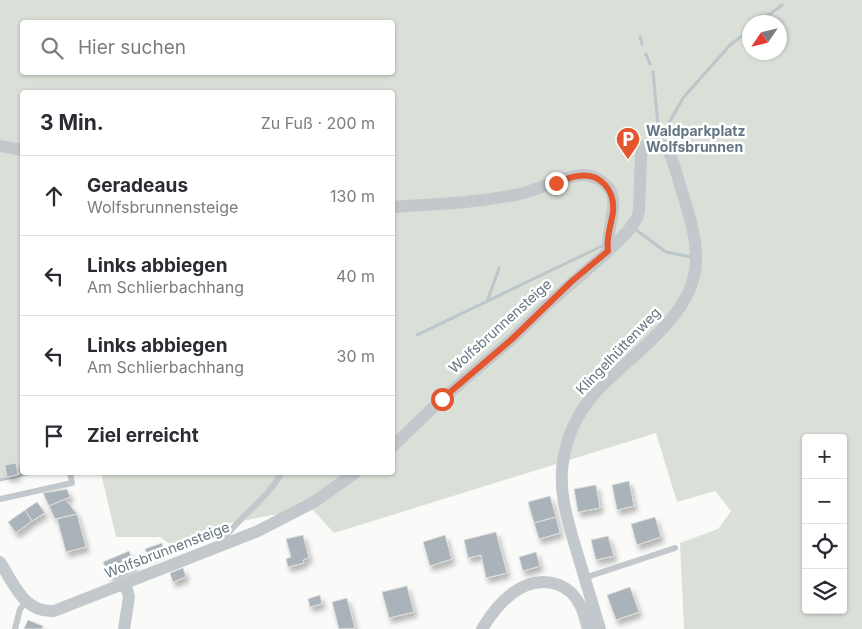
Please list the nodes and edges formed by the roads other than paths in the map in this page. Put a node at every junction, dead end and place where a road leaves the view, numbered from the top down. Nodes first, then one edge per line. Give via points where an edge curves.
1 (0, 146) edge
2 (20, 150) edge
3 (395, 208) edge
4 (608, 251) junction
5 (395, 444) edge
6 (71, 475) edge
7 (280, 475) edge
8 (352, 475) edge
9 (0, 499) edge
10 (218, 546) junction
11 (674, 548) dead end
12 (0, 562) edge
13 (584, 578) junction
14 (125, 583) junction
15 (26, 602) junction
16 (14, 629) edge
17 (124, 629) edge
18 (482, 629) edge
19 (588, 629) edge
20 (600, 629) edge

1 - 2 street
3 - 4 street via 515,195 576,176 590,176 604,183 612,195
4 - 5 street, Wolfsbrunnensteige
4 - 13 street, Klingelhüttenweg via 637,218 642,151 650,142 659,142 670,154 678,176 695,239 696,268 688,292 673,316 591,398 569,438 563,458 562,485
6 - 9 lane via 72,483
7 - 10 lane via 266,495 228,531
8 - 10 street, Wolfsbrunnensteige via 300,510
10 - 14 street, Wolfsbrunnensteige
11 - 13 lane
12 - 15 street
13 - 20 street, Klingelhüttenweg
14 - 15 street, Wolfsbrunnensteige via 54,611 38,610
14 - 17 street via 129,597
15 - 16 lane
18 - 19 street via 507,597 526,585 543,582 560,585 572,594 582,607

